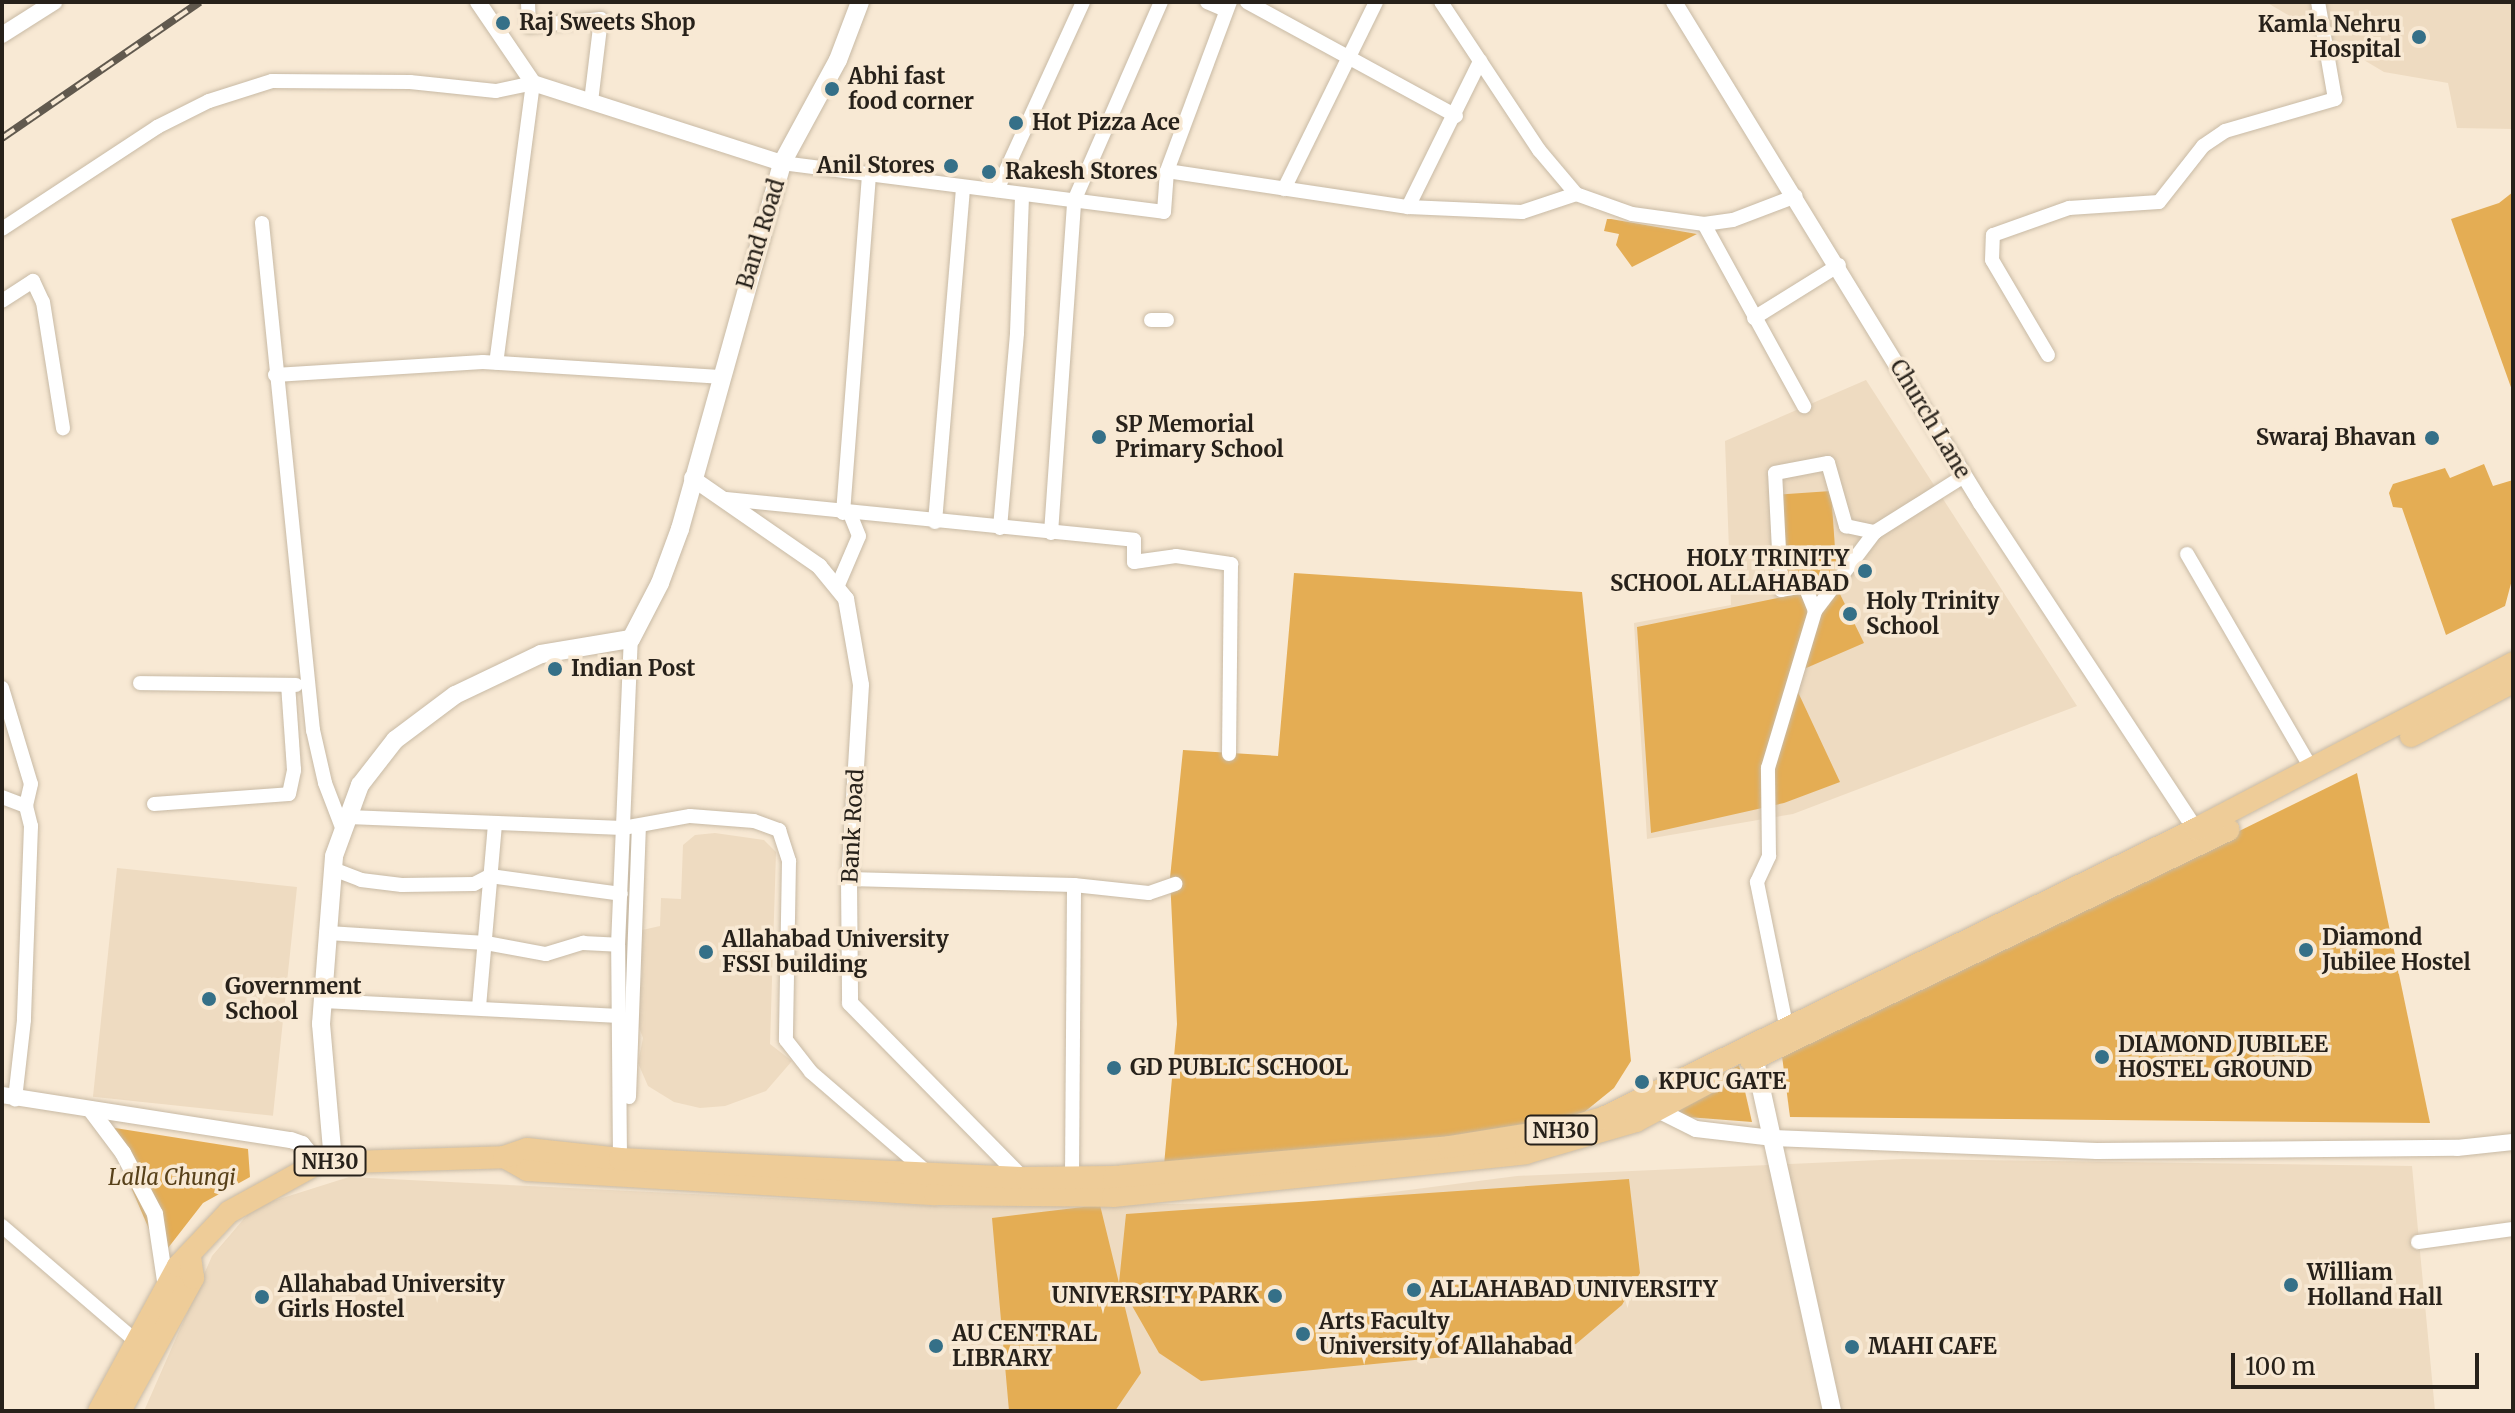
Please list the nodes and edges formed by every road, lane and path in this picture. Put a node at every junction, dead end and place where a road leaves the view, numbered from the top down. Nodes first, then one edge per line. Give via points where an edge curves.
1 (54, 2) edge
2 (478, 2) edge
3 (528, 2) edge
4 (854, 2) edge
5 (860, 2) edge
6 (1083, 2) edge
7 (1161, 2) edge
8 (1207, 2) edge
9 (1247, 2) edge
10 (1376, 2) edge
11 (1441, 2) edge
12 (1674, 2) edge
13 (2318, 2) edge
14 (1228, 6) edge
15 (2, 35) edge
16 (1347, 55) junction
17 (1480, 61) junction
18 (533, 83) junction
19 (591, 102) junction
20 (1456, 116) junction
21 (782, 163) junction
22 (1167, 171) junction
23 (869, 178) junction
24 (963, 189) junction
25 (1284, 189) junction
26 (997, 190) junction
27 (1022, 194) junction
28 (1576, 194) junction
29 (1796, 196) junction
30 (1074, 201) junction
31 (1408, 207) junction
32 (262, 223) dead end
33 (1704, 224) junction
34 (2, 229) edge
35 (1839, 265) junction
36 (5, 294) edge
37 (1754, 318) junction
38 (1151, 320) dead end
39 (1167, 320) dead end
40 (2048, 355) dead end
41 (496, 363) junction
42 (275, 375) junction
43 (720, 377) junction
44 (1804, 406) dead end
45 (63, 428) dead end
46 (1964, 476) junction
47 (692, 478) junction
48 (726, 499) junction
49 (847, 514) junction
50 (935, 522) junction
51 (1000, 528) junction
52 (1875, 532) junction
53 (1051, 533) junction
54 (2187, 554) dead end
55 (838, 585) junction
56 (1815, 611) junction
57 (631, 639) junction
58 (2513, 663) edge
59 (2513, 682) edge
60 (140, 683) dead end
61 (288, 685) junction
62 (308, 687) junction
63 (2, 688) edge
64 (1229, 754) dead end
65 (2312, 770) junction
66 (2, 797) edge
67 (154, 804) dead end
68 (26, 806) junction
69 (346, 824) junction
70 (495, 824) junction
71 (631, 827) junction
72 (2200, 836) junction
73 (333, 869) junction
74 (490, 876) junction
75 (849, 879) junction
76 (1175, 884) dead end
77 (1074, 885) junction
78 (621, 894) junction
79 (328, 933) junction
80 (486, 943) junction
81 (618, 945) junction
82 (323, 1001) junction
83 (479, 1007) junction
84 (620, 1016) junction
85 (1786, 1025) junction
86 (1753, 1051) junction
87 (9, 1097) edge
88 (629, 1108) dead end
89 (90, 1109) junction
90 (1658, 1110) junction
91 (1773, 1138) junction
92 (2513, 1142) edge
93 (504, 1157) junction
94 (620, 1159) junction
95 (325, 1162) junction
96 (928, 1173) junction
97 (1072, 1178) junction
98 (1027, 1186) junction
99 (2, 1226) edge
100 (2513, 1229) edge
101 (2418, 1242) dead end
102 (190, 1257) junction
103 (166, 1290) junction
104 (137, 1342) junction
105 (99, 1411) edge
106 (120, 1411) edge
107 (1832, 1411) edge

1 - 15 street
2 - 18 street
3 - 19 street via 529,26 601,19
4 - 5 street
5 - 21 main road, Band Road via 838,60
6 - 26 street
7 - 30 street
8 - 14 street
9 - 16 street
10 - 16 street
11 - 17 street
12 - 29 street, Church Lane
13 - 40 street via 2335,99 2225,131 2203,146 2159,202 2069,208 1993,235 1992,260
14 - 22 street
16 - 20 street
16 - 25 street
17 - 20 street
17 - 28 street via 1539,150
18 - 19 street
18 - 34 street via 496,91 410,82 272,81 209,101 157,127
18 - 41 street
19 - 21 street
20 - 31 street
21 - 23 street
21 - 43 main road, Band Road
22 - 25 street
22 - 30 street via 1164,212
23 - 24 street
23 - 49 street
24 - 26 street
24 - 50 street
25 - 31 street
26 - 27 street
27 - 30 street
27 - 51 street
28 - 31 street via 1522,212
28 - 33 street via 1632,214
29 - 33 street via 1733,220
29 - 35 street, Church Lane
30 - 53 street
32 - 42 street
33 - 37 street
35 - 37 street
35 - 46 street, Church Lane
36 - 45 street via 33,281 43,302
37 - 44 street
38 - 39 street
41 - 42 street
41 - 43 street
42 - 62 street
43 - 47 main road, Band Road
46 - 52 street
46 - 72 street, Church Lane
47 - 48 street
47 - 57 main road, Band Road via 660,583
48 - 49 street
48 - 55 street
49 - 50 street
49 - 55 street via 859,536
50 - 51 street
51 - 53 street
52 - 56 street
52 - 56 street via 1846,526 1828,463 1775,473 1781,590 1805,586
53 - 64 street via 1134,540 1134,562 1176,556 1231,564
54 - 65 street
55 - 75 street, Bank Road via 855,631 861,685
56 - 85 street via 1768,768 1769,856 1757,882
57 - 69 main road via 541,654 455,695 395,740 360,785
57 - 71 street
58 - 65 highway, NH30
59 - 72 highway
60 - 61 street
61 - 62 street
61 - 67 street via 294,770 289,794
62 - 69 street via 325,783
63 - 68 street via 31,784
65 - 72 highway, NH30
66 - 68 street
68 - 87 street via 31,877
69 - 70 street
69 - 73 main road
70 - 71 street
70 - 74 street
71 - 78 street
71 - 88 street
71 - 96 street via 690,816 754,821 779,830 789,861 786,1040 811,1072
72 - 85 highway, NH30
72 - 86 highway
73 - 74 street via 361,880 402,885 474,884
73 - 79 main road
74 - 78 street
74 - 80 street
75 - 77 street
75 - 98 street, Bank Road via 850,1003
76 - 77 street via 1149,893
77 - 97 street
78 - 81 street
79 - 80 street
79 - 82 main road
80 - 81 street via 546,954 583,943
80 - 83 street
81 - 84 street
82 - 83 street
82 - 95 main road
83 - 84 street
84 - 94 street
85 - 86 highway, NH30
86 - 90 highway
86 - 91 main road
86 - 97 highway, NH30 via 1603,1118 1568,1128 1449,1147
87 - 89 street
89 - 95 street via 291,1140
89 - 103 street via 123,1153 155,1214
90 - 91 street via 1696,1129
90 - 98 highway via 1601,1135 1512,1155 1113,1196
91 - 92 street via 2097,1151 2427,1149
91 - 107 main road
93 - 94 highway, NH30 via 527,1149
93 - 95 highway, NH30
93 - 98 highway via 527,1170 935,1194
94 - 96 highway, NH30
95 - 102 highway, NH30 via 229,1212
96 - 98 highway, NH30
97 - 98 highway, NH30
99 - 104 street
100 - 101 street
102 - 103 highway, NH30 via 178,1266
102 - 106 highway via 193,1278
103 - 104 highway, NH30
104 - 105 highway, NH30

